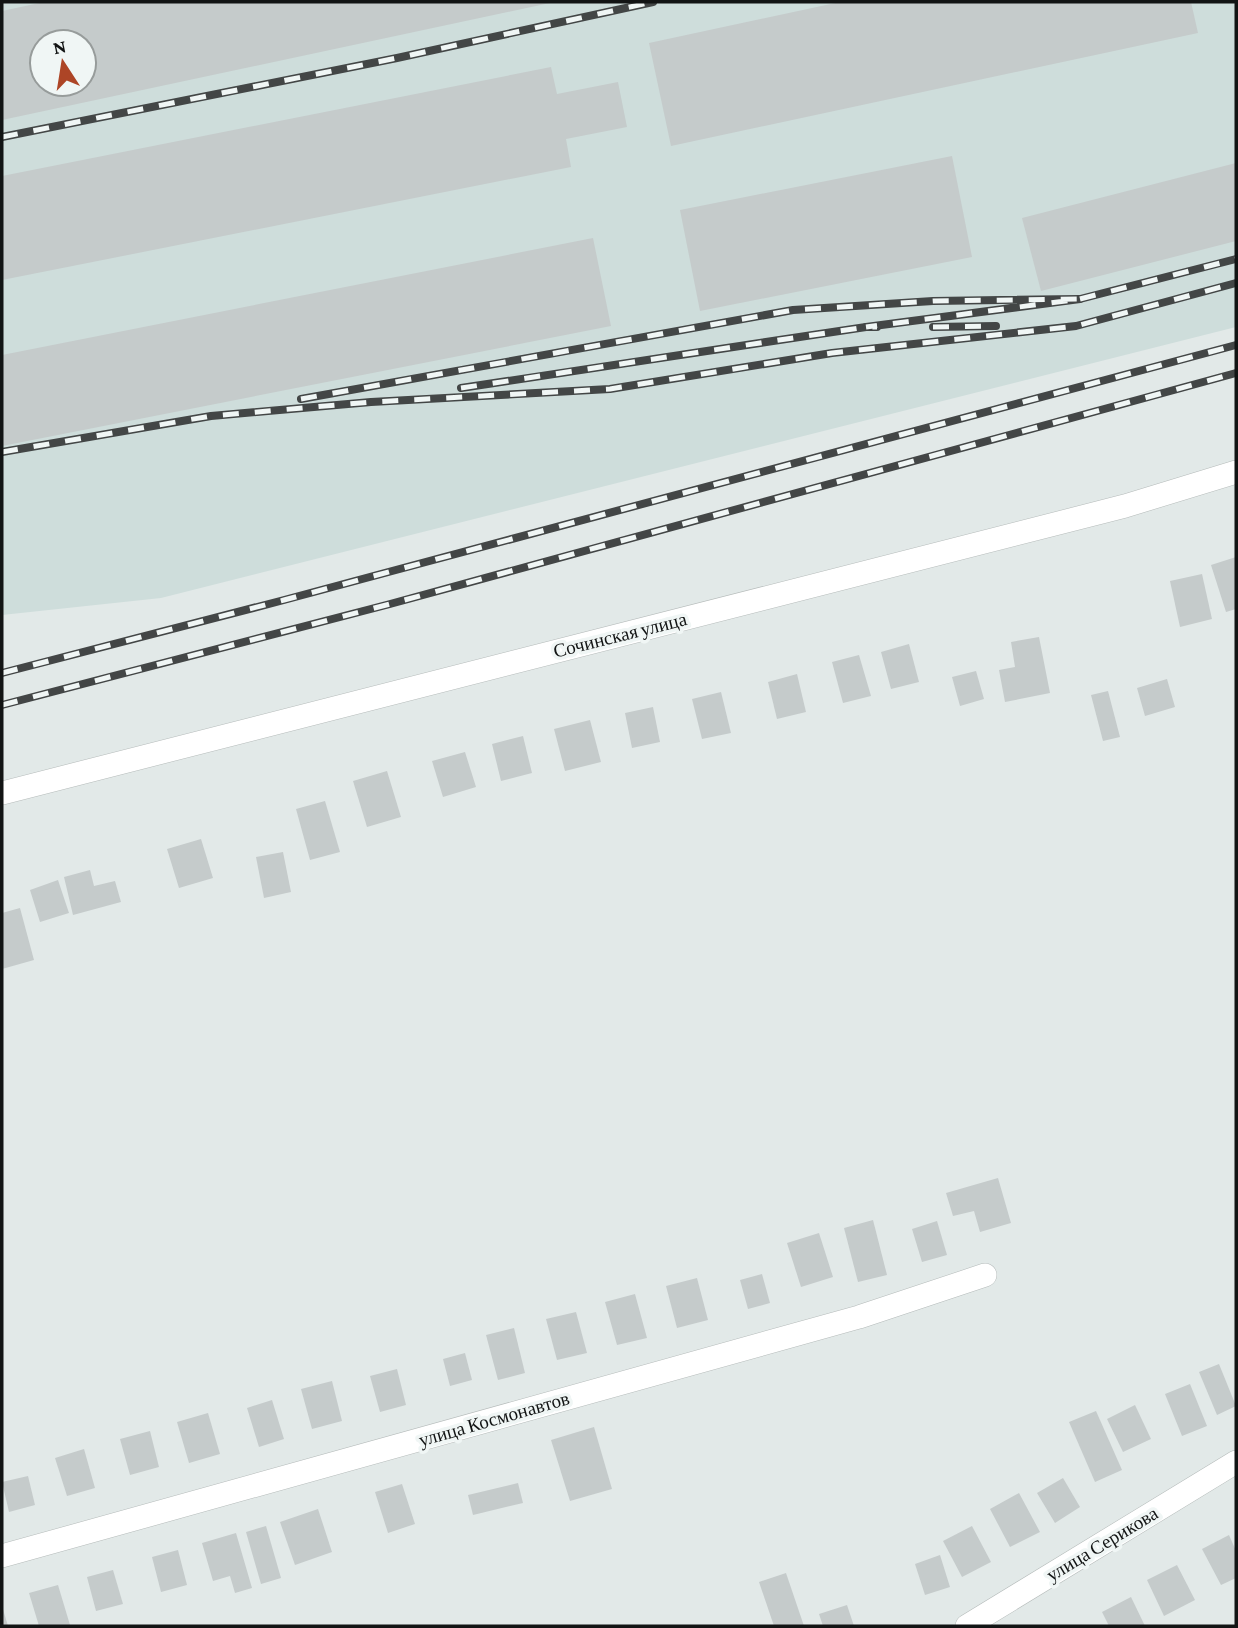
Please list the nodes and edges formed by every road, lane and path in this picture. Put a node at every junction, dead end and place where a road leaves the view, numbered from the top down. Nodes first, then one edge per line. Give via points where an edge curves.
1 (1236, 472) edge
2 (2, 793) edge
3 (985, 1275) dead end
4 (1236, 1462) edge
5 (2, 1556) edge
6 (967, 1626) edge

1 - 2 street, Сочинская улица via 1125,506
3 - 5 street, улица Космонавтов via 859,1317
4 - 6 street, улица Серикова

